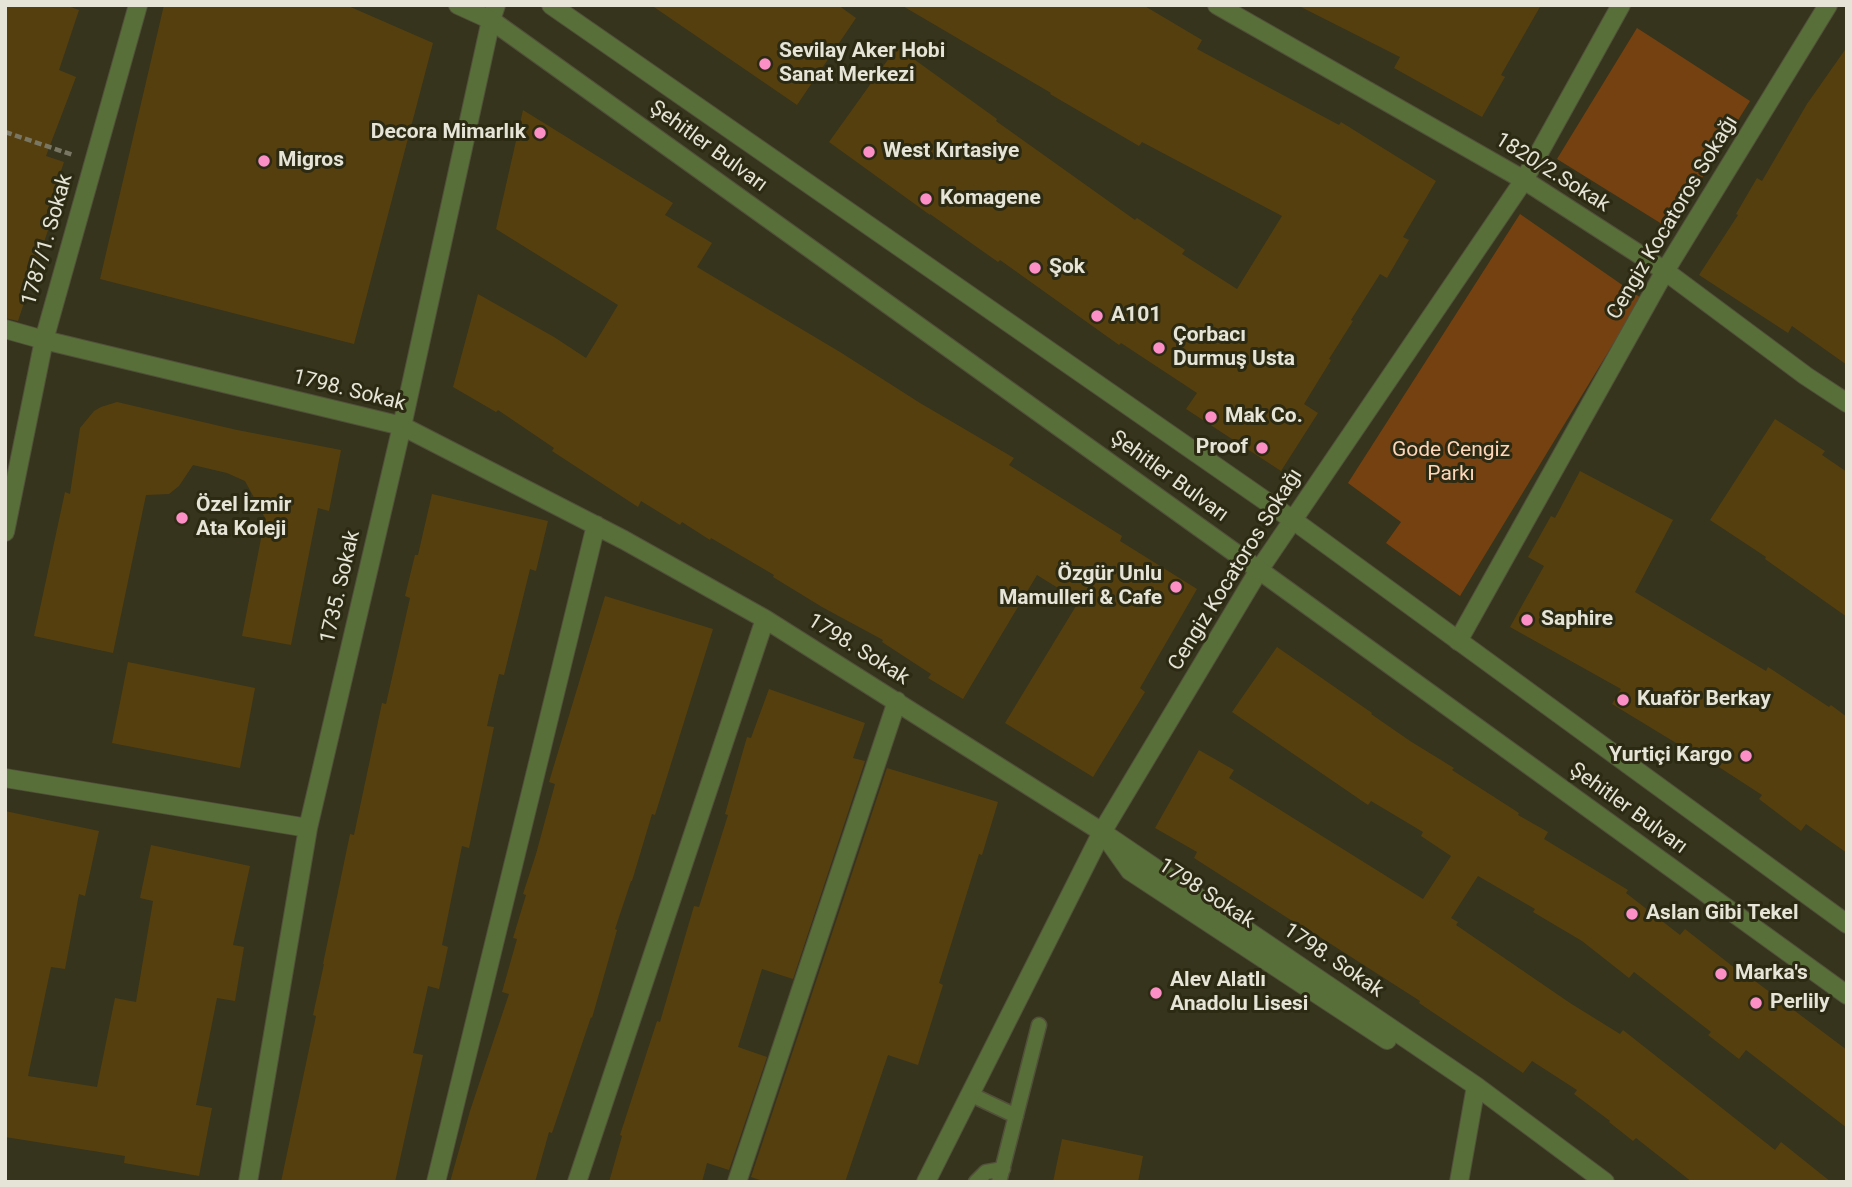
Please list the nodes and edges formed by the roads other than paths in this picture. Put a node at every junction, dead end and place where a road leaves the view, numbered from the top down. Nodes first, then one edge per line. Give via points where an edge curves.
1 (138, 5) edge
2 (458, 5) edge
3 (551, 5) edge
4 (1217, 5) edge
5 (1621, 5) edge
6 (1828, 5) edge
7 (493, 13) edge
8 (1524, 180) junction
9 (1665, 271) junction
10 (5, 329) edge
11 (44, 340) junction
12 (1847, 403) edge
13 (402, 426) junction
14 (1293, 520) junction
15 (596, 525) junction
16 (5, 532) edge
17 (1259, 570) junction
18 (765, 619) junction
19 (1458, 640) junction
20 (897, 701) junction
21 (5, 778) edge
22 (308, 828) junction
23 (1102, 832) junction
24 (1847, 923) edge
25 (1847, 995) edge
26 (1039, 1025) dead end
27 (1476, 1086) junction
28 (970, 1094) junction
29 (1016, 1116) junction
30 (1001, 1175) edge
31 (248, 1182) edge
32 (436, 1182) edge
33 (577, 1182) edge
34 (737, 1182) edge
35 (926, 1182) edge
36 (976, 1182) edge
37 (1459, 1182) edge
38 (1605, 1182) edge

1 - 11 street, 1787/1. Sokak
2 - 7 street, Şehitler Bulvarı
3 - 14 street, Şehitler Bulvarı
4 - 8 street, 1820/2.Sokak
5 - 8 street, Cengiz Kocatoros Sokağı
6 - 9 street, Cengiz Kocatoros Sokağı
7 - 13 street, 1735. Sokak
7 - 17 street, Şehitler Bulvarı
8 - 9 street, 1820/2.Sokak
8 - 14 street, Cengiz Kocatoros Sokağı
9 - 12 street, 1820/2.Sokak
9 - 19 street, Cengiz Kocatoros Sokağı
10 - 11 street, 1798. Sokak
11 - 13 street, 1798. Sokak
11 - 16 street, 1787/1. Sokak
13 - 15 street, 1798. Sokak
13 - 22 street, 1735. Sokak
14 - 17 street, Cengiz Kocatoros Sokağı
14 - 19 street, Şehitler Bulvarı
15 - 18 street, 1798. Sokak
15 - 32 street
17 - 23 street, Cengiz Kocatoros Sokağı
17 - 25 street, Şehitler Bulvarı
18 - 20 street, 1798. Sokak
18 - 33 street
19 - 24 street, Şehitler Bulvarı
20 - 23 street, 1798. Sokak
20 - 34 street
21 - 22 street
22 - 31 street, 1735. Sokak
23 - 27 street, 1798. Sokak
23 - 28 street, Cengiz Kocatoros Sokağı
26 - 29 lane
27 - 37 street
27 - 38 street, 1798. Sokak
28 - 29 lane
28 - 35 street, Cengiz Kocatoros Sokağı
29 - 30 lane
30 - 36 lane via 986,1172

